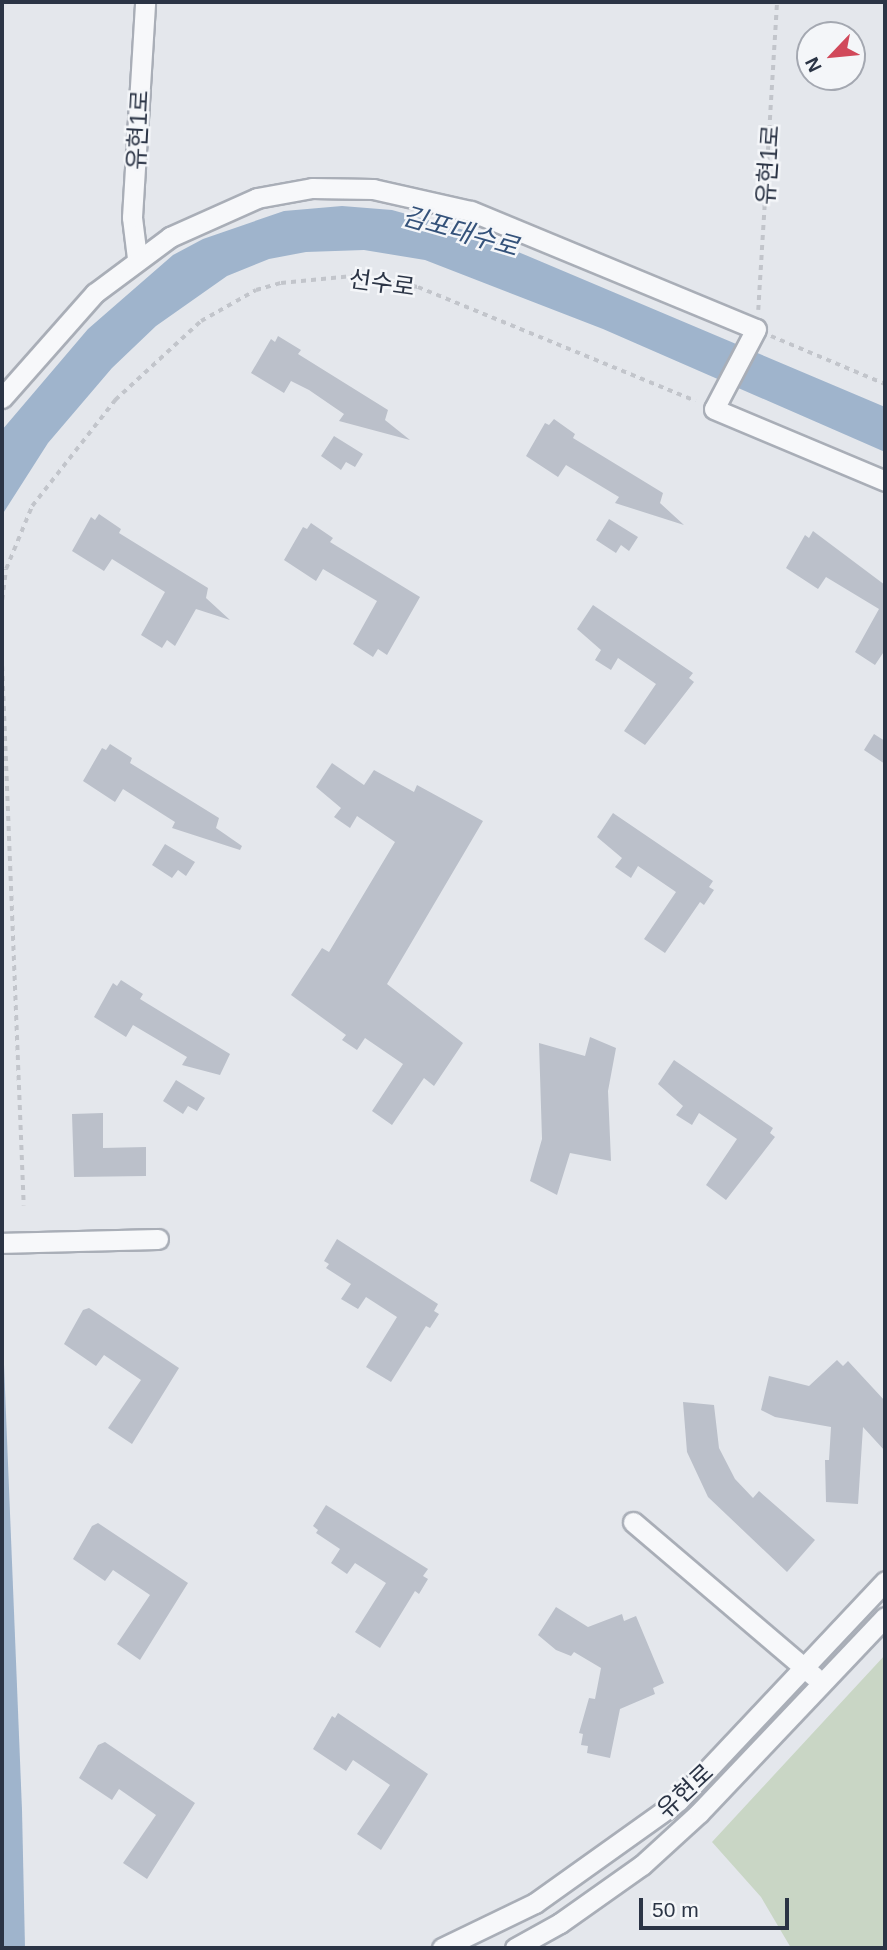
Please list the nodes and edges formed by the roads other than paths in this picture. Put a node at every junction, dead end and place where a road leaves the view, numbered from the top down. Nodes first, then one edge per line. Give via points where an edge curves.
1 (145, 2) edge
2 (137, 258) junction
3 (2, 398) edge
4 (885, 481) edge
5 (158, 1239) dead end
6 (12, 1243) edge
7 (633, 1522) dead end
8 (885, 1581) edge
9 (885, 1617) edge
10 (806, 1668) junction
11 (823, 1684) junction
12 (442, 1948) edge
13 (515, 1948) edge

1 - 2 street, 유현1로 via 132,217
2 - 3 street via 62,325
2 - 4 street via 203,220 257,198 312,188 382,190 471,211 756,329 714,409
5 - 6 street
7 - 10 street
8 - 10 street, 유현로
9 - 11 street, 유현로
10 - 11 street
10 - 12 street, 유현로 via 678,1801 633,1836 534,1903
11 - 13 street, 유현로 via 699,1813 642,1865 595,1900

